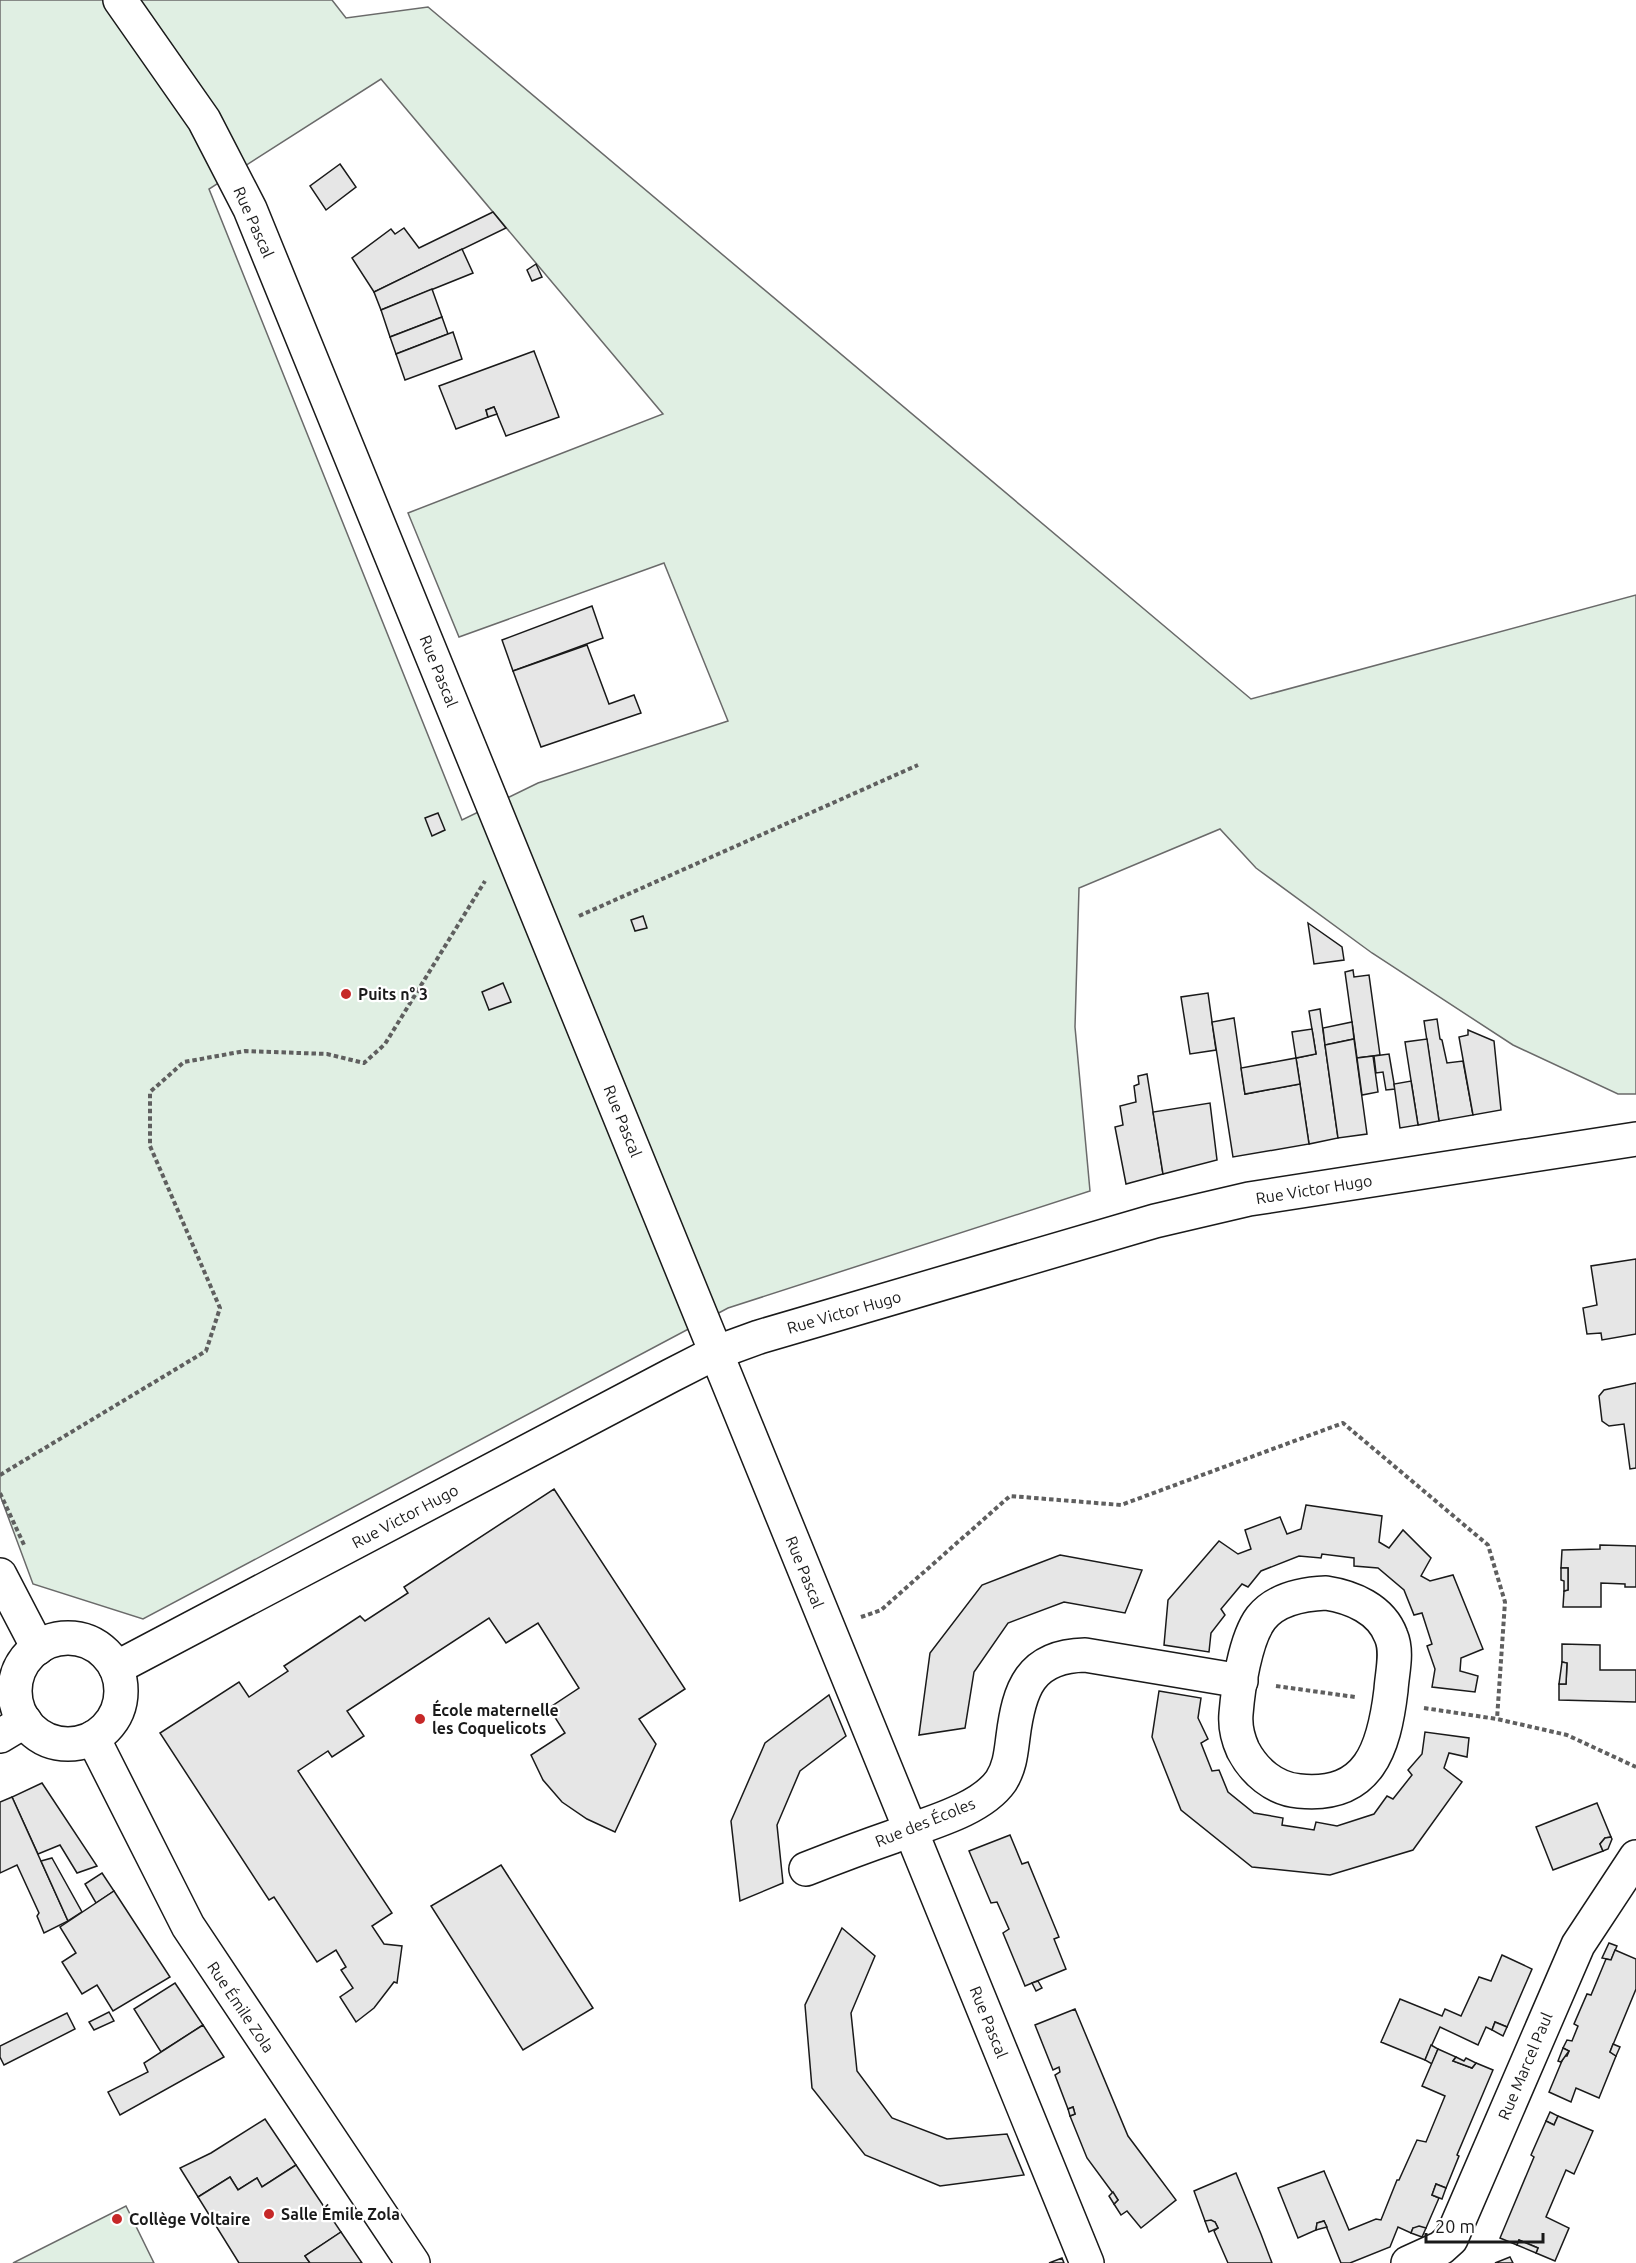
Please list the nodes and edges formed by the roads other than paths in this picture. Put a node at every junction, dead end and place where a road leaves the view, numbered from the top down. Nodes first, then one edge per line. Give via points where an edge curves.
1 (120, 0) edge
2 (1636, 1139) edge
3 (715, 1353) junction
4 (0, 1575) edge
5 (38, 1648) junction
6 (116, 1668) junction
7 (1241, 1681) junction
8 (12, 1729) edge
9 (93, 1737) junction
10 (911, 1830) junction
11 (806, 1869) dead end
12 (1632, 1873) edge
13 (413, 2263) edge
14 (1087, 2263) edge
15 (1408, 2263) edge

1 - 3 street, Rue Pascal via 204,120 250,209
2 - 3 street, Rue Victor Hugo via 1249,1199 1188,1212 787,1328
3 - 6 street, Rue Victor Hugo
3 - 10 street, Rue Pascal
4 - 5 street
5 - 6 street via 55,1640 82,1640 105,1653
5 - 8 street via 21,1668
6 - 9 street via 121,1691 118,1707 111,1722
7 - 7 street via 1237,1731 1242,1748 1261,1774 1294,1791 1328,1792 1358,1777 1378,1752 1389,1702 1394,1646 1391,1635 1373,1612 1346,1596 1305,1594 1273,1607 1261,1618
7 - 10 street, Rue des Écoles via 1085,1655 1051,1660 1039,1667 1020,1697 1008,1770 1000,1783 974,1804
8 - 9 street via 60,1743
9 - 13 street, Rue Émile Zola via 188,1926
10 - 11 street, Rue des Écoles
10 - 14 street, Rue Pascal
12 - 15 street, Rue Marcel Paul via 1578,1945 1450,2239 1441,2248

